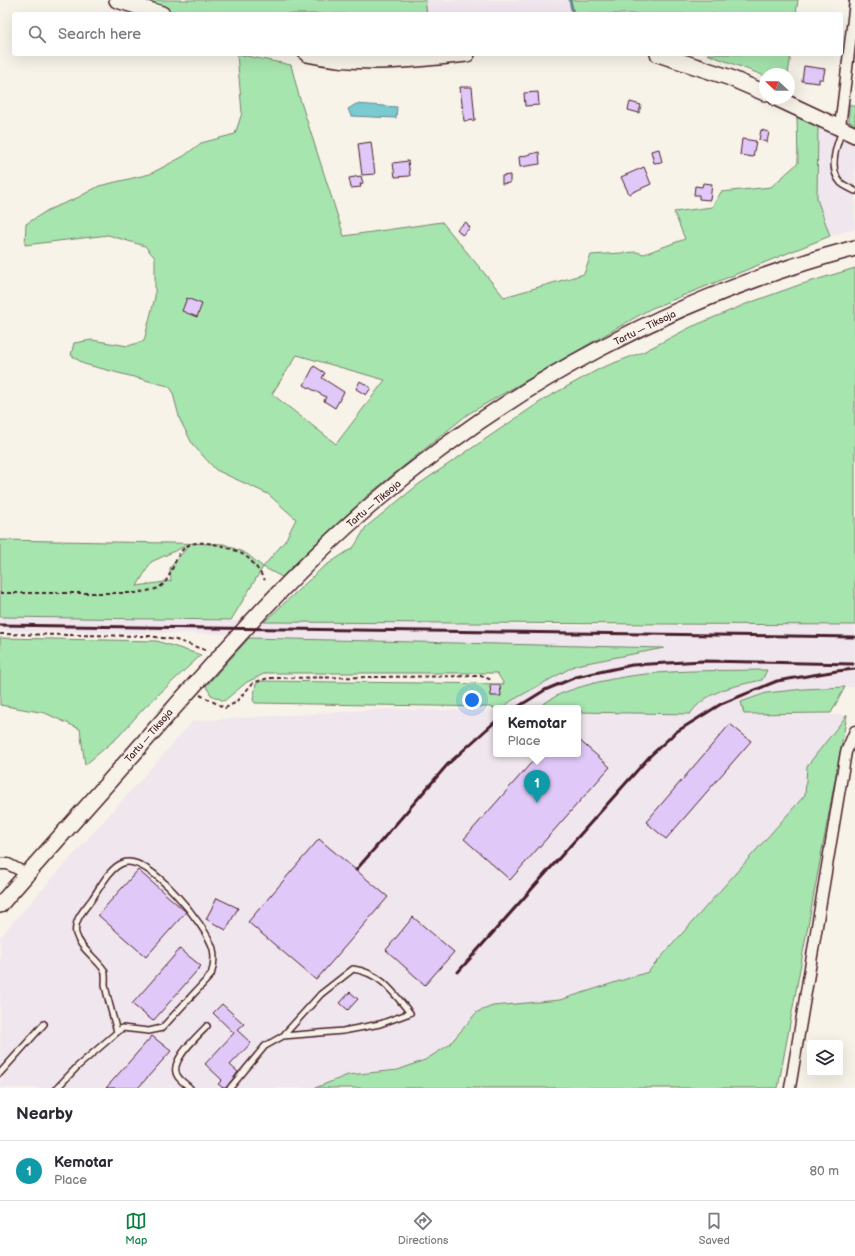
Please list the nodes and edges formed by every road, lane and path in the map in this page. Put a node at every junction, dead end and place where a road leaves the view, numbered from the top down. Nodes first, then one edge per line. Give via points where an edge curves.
1 (117, 0) edge
2 (855, 2) edge
3 (156, 12) edge
4 (316, 56) edge
5 (444, 56) edge
6 (664, 56) edge
7 (759, 90) edge
8 (789, 104) edge
9 (846, 130) edge
10 (855, 191) edge
11 (855, 248) edge
12 (264, 580) dead end
13 (0, 594) edge
14 (0, 634) edge
15 (219, 657) junction
16 (492, 680) dead end
17 (191, 689) junction
18 (855, 731) edge
19 (0, 864) edge
20 (27, 874) junction
21 (0, 905) edge
22 (44, 1024) dead end
23 (207, 1026) dead end
24 (117, 1032) junction
25 (283, 1036) junction
26 (0, 1073) edge
27 (57, 1088) edge
28 (190, 1088) edge
29 (230, 1088) edge
30 (790, 1088) edge

1 - 3 main road
2 - 9 street
4 - 5 main road via 333,60 376,62
6 - 7 main road via 728,77
8 - 9 main road
9 - 10 lane via 836,145 834,170 841,182
11 - 15 main road, Tartu — Tiksoja via 775,272 698,302 622,338 508,403 447,444 373,503 318,554
12 - 13 path via 248,558 239,552 198,541 186,546 161,586 153,590 136,593
14 - 15 path via 148,636 201,647
15 - 17 main road, Tartu — Tiksoja
16 - 17 path via 473,676 268,678 253,683 235,703 225,708 210,702
17 - 20 main road, Tartu — Tiksoja
18 - 30 street via 846,752
19 - 20 street via 8,864
20 - 21 main road, Tartu — Tiksoja
22 - 26 lane
23 - 28 lane via 176,1062 174,1070 177,1076
24 - 24 lane via 108,1000 104,971 76,934 76,922 112,871 124,863 135,862 148,869 194,914 205,930 213,949 215,965 211,975 162,1028 149,1031 122,1028
24 - 27 lane
25 - 25 lane via 321,994 353,968 367,971 385,983 410,1013 380,1024 358,1028
25 - 29 lane via 265,1046

